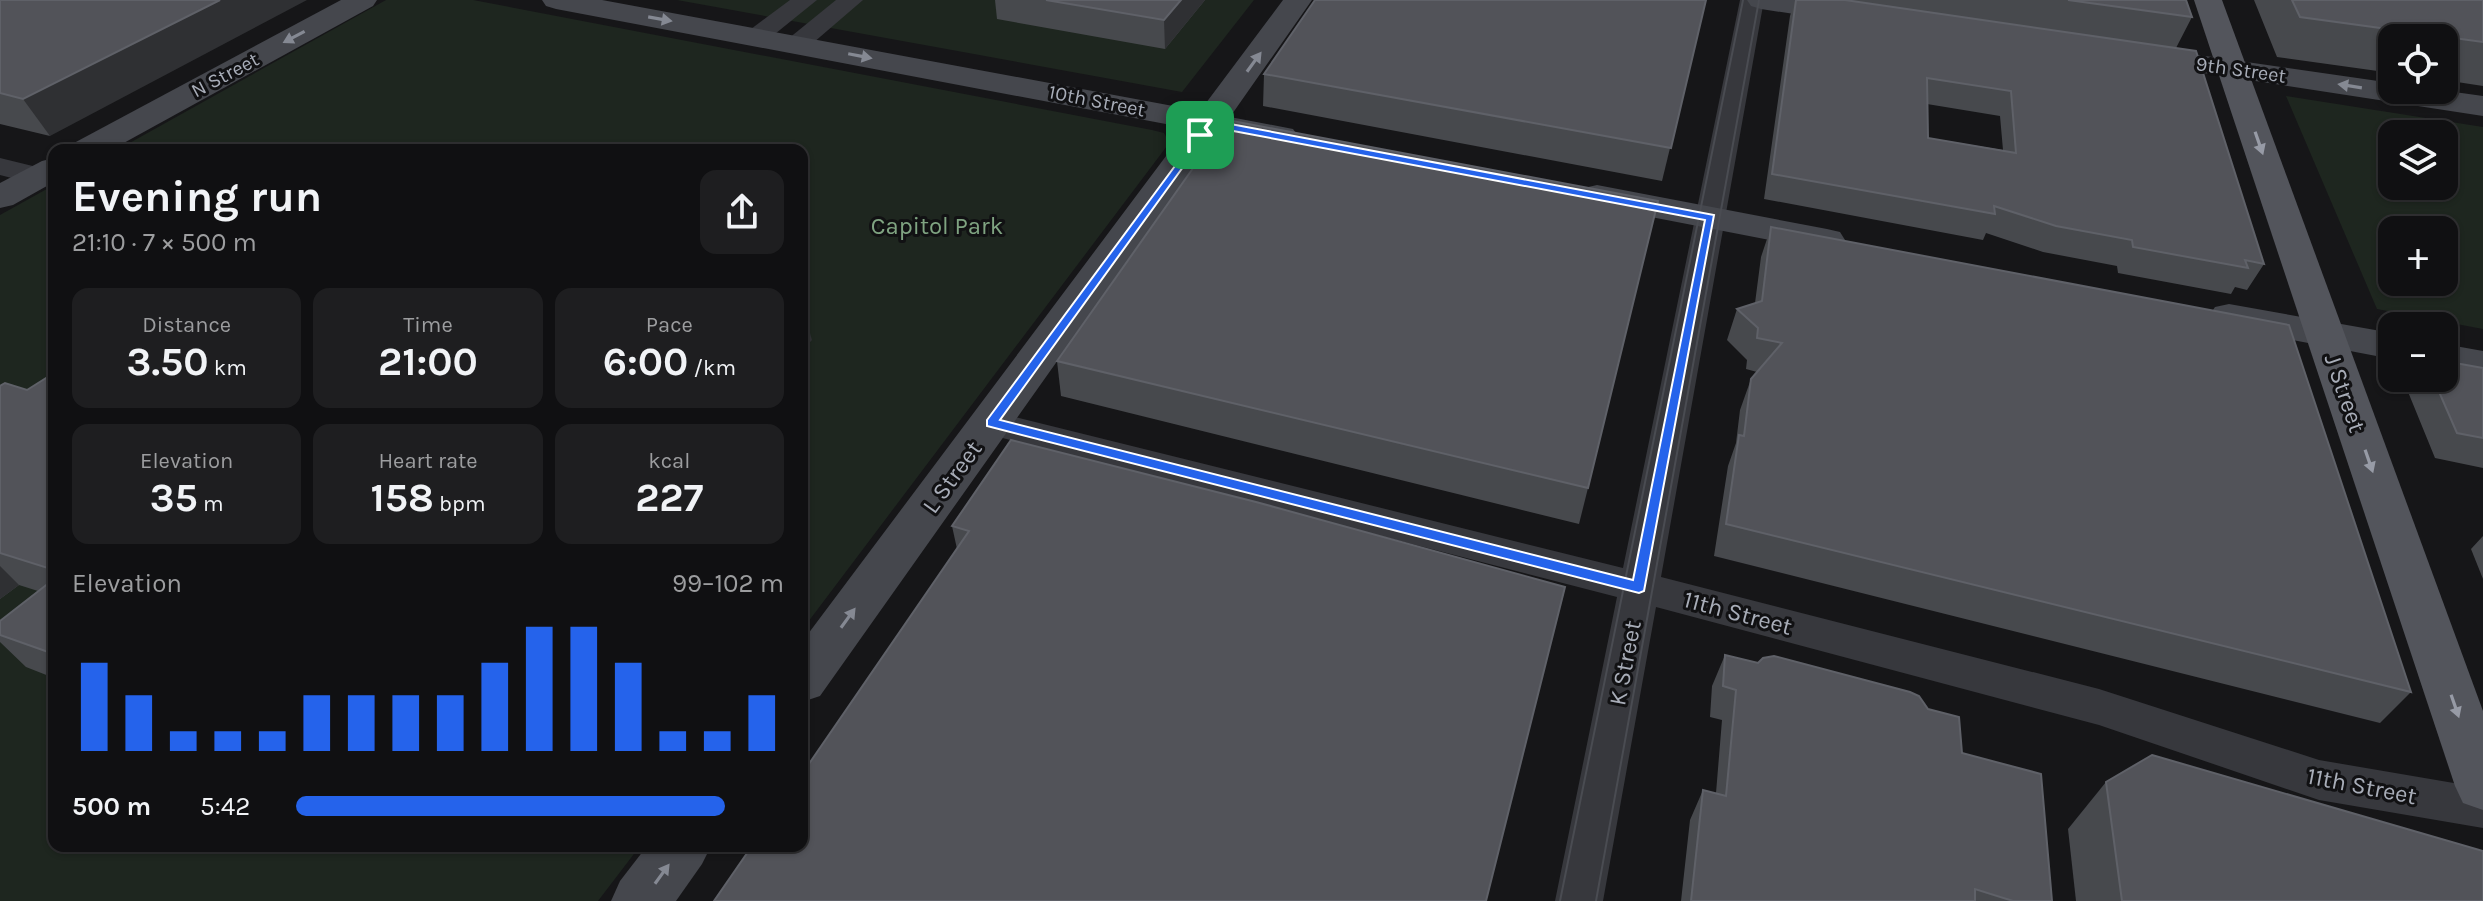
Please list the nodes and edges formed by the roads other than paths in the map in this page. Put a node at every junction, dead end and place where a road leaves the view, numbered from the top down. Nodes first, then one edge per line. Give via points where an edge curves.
1 (363, 0) edge
2 (556, 0) edge
3 (805, 0) edge
4 (851, 0) edge
5 (1298, 0) edge
6 (1752, 0) edge
7 (1761, 0) edge
8 (2208, 0) edge
9 (1875, 17) edge
10 (756, 37) junction
11 (797, 44) junction
12 (2122, 53) edge
13 (2233, 69) junction
14 (2483, 106) edge
15 (1209, 123) junction
16 (1305, 140) edge
17 (97, 144) edge
18 (0, 166) edge
19 (46, 172) edge
20 (1572, 191) edge
21 (0, 197) edge
22 (1711, 218) junction
23 (1858, 246) edge
24 (2187, 308) edge
25 (2326, 334) junction
26 (2378, 343) edge
27 (2458, 360) edge
28 (2483, 364) edge
29 (991, 423) junction
30 (1639, 587) junction
31 (808, 673) edge
32 (2483, 786) edge
33 (2483, 808) edge
34 (678, 852) edge
35 (641, 901) edge
36 (1579, 901) edge

1 -> 17 street, N Street
2 -> 10 street, 10th Street
3 - 10 street
4 - 11 street
15 -> 5 street, L Street
6 - 22 street, K Street
7 - 9 street
8 - 13 main road, J Street
10 - 11 street, 10th Street
11 -> 15 street, 10th Street
12 - 13 street, 9th Street
14 -> 13 street, 9th Street
13 -> 25 main road, J Street
15 - 16 street, 10th Street
15 - 29 street, L Street
18 - 19 street
19 - 21 street
20 - 22 street
22 - 23 street
22 - 30 street, K Street
24 - 25 street
25 - 26 street
25 -> 32 main road, J Street
27 - 28 street
29 - 30 street, 11th Street
31 -> 29 street, L Street
30 - 33 street, 11th Street via 2146,721 2319,780
30 - 36 street, K Street
35 -> 34 street

